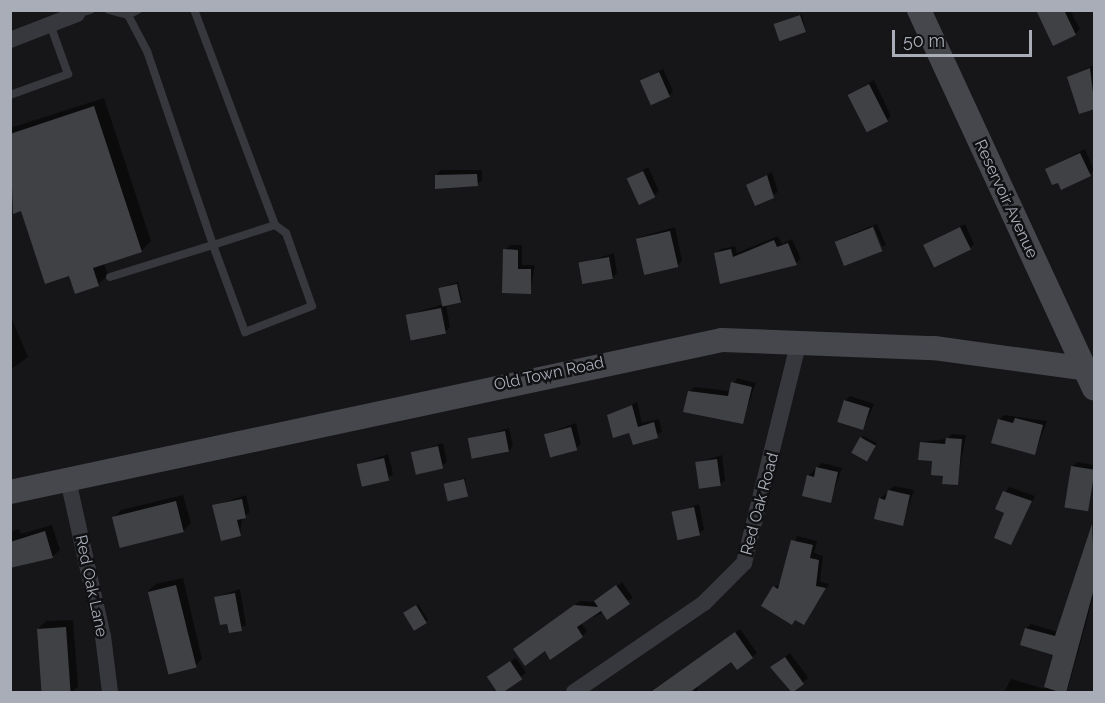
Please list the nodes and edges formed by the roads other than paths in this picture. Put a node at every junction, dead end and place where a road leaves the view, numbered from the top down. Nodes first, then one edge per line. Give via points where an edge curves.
1 (109, 10) edge
2 (138, 10) edge
3 (194, 10) edge
4 (919, 10) edge
5 (84, 12) edge
6 (128, 15) junction
7 (50, 24) junction
8 (10, 40) edge
9 (10, 95) edge
10 (275, 225) junction
11 (213, 245) junction
12 (110, 277) dead end
13 (799, 341) junction
14 (1089, 368) edge
15 (1095, 388) edge
16 (68, 480) junction
17 (10, 492) edge
18 (110, 693) edge
19 (574, 693) edge

1 - 6 lane
2 - 6 lane
3 - 10 lane
4 - 14 main road, Reservoir Avenue
5 - 7 street
6 - 11 lane via 147,51
7 - 8 street
7 - 9 lane via 68,74
10 - 11 lane
10 - 11 lane via 286,233 312,306 245,332
11 - 12 lane
13 - 14 main road, Old Town Road via 933,348
13 - 16 main road, Old Town Road via 722,340 634,356
13 - 19 street, Red Oak Road via 744,563 704,603
14 - 15 main road, Reservoir Avenue
16 - 17 main road, Old Town Road
16 - 18 street, Red Oak Lane

